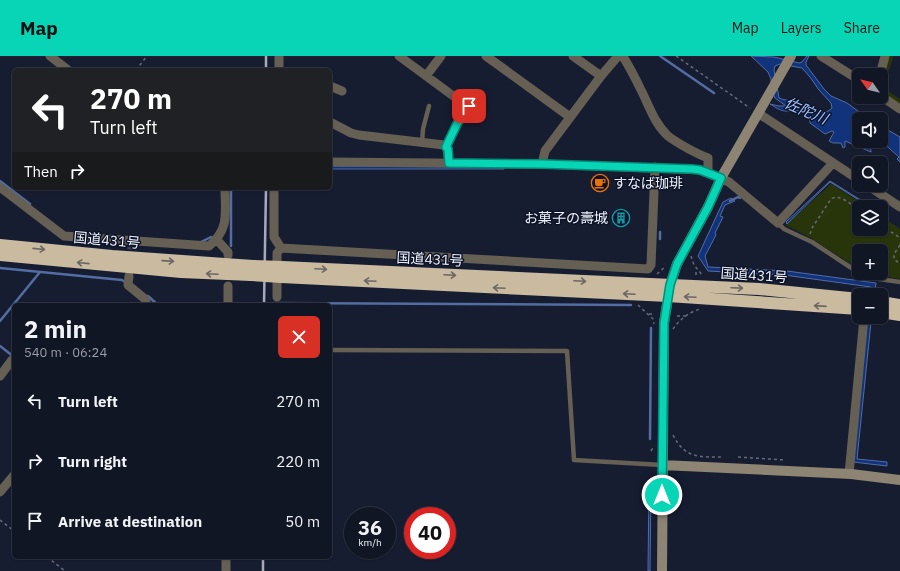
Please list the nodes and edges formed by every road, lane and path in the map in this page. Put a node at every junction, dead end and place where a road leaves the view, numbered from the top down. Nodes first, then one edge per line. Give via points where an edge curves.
1 (50, 56) edge
2 (147, 56) edge
3 (279, 56) edge
4 (398, 56) edge
5 (441, 56) edge
6 (486, 56) edge
7 (573, 56) edge
8 (618, 56) edge
9 (623, 56) edge
10 (676, 56) edge
11 (791, 56) edge
12 (821, 56) edge
13 (886, 56) edge
14 (65, 68) edge
15 (138, 68) edge
16 (279, 68) edge
17 (882, 68) edge
18 (426, 76) junction
19 (600, 76) junction
20 (852, 76) edge
21 (332, 87) edge
22 (342, 91) dead end
23 (475, 99) dead end
24 (460, 101) dead end
25 (888, 101) edge
26 (429, 106) dead end
27 (900, 109) edge
28 (759, 111) junction
29 (570, 117) junction
30 (332, 123) edge
31 (422, 143) junction
32 (446, 147) junction
33 (332, 162) edge
34 (449, 163) junction
35 (833, 163) junction
36 (542, 164) junction
37 (655, 168) junction
38 (708, 172) junction
39 (852, 175) edge
40 (721, 178) junction
41 (0, 187) edge
42 (225, 190) edge
43 (274, 190) edge
44 (878, 192) edge
45 (852, 205) edge
46 (900, 207) edge
47 (778, 223) junction
48 (888, 229) edge
49 (812, 237) dead end
50 (900, 238) edge
51 (217, 240) junction
52 (0, 245) edge
53 (900, 245) edge
54 (281, 248) junction
55 (691, 254) dead end
56 (0, 255) edge
57 (228, 255) dead end
58 (689, 264) dead end
59 (900, 264) edge
60 (694, 265) junction
61 (696, 268) junction
62 (852, 268) edge
63 (252, 271) junction
64 (696, 275) dead end
65 (129, 276) dead end
66 (705, 277) dead end
67 (886, 280) edge
68 (900, 282) edge
69 (228, 286) dead end
70 (669, 290) junction
71 (852, 295) edge
72 (277, 297) dead end
73 (888, 301) edge
74 (146, 303) edge
75 (228, 303) edge
76 (636, 303) dead end
77 (644, 304) dead end
78 (900, 305) edge
79 (706, 309) dead end
80 (644, 310) junction
81 (852, 313) edge
82 (888, 313) edge
83 (648, 314) junction
84 (655, 314) dead end
85 (900, 315) edge
86 (677, 316) dead end
87 (686, 316) junction
88 (860, 324) edge
89 (655, 326) dead end
90 (673, 331) dead end
91 (332, 350) edge
92 (12, 360) edge
93 (0, 376) edge
94 (672, 433) dead end
95 (654, 443) dead end
96 (650, 451) dead end
97 (724, 457) dead end
98 (738, 457) dead end
99 (785, 460) dead end
100 (662, 465) junction
101 (849, 474) junction
102 (12, 477) edge
103 (900, 480) edge
104 (0, 492) edge
105 (0, 520) edge
106 (12, 529) edge
107 (50, 559) edge
108 (226, 559) edge
109 (65, 571) edge
110 (226, 571) edge
111 (662, 571) edge

1 - 14 street
2 - 15 path
3 - 16 street
4 - 18 street
5 - 18 street
6 - 29 street
7 - 19 street
8 - 19 street
9 - 38 street via 657,123 668,136 708,158
10 - 28 path
11 - 28 street
12 - 20 street
13 - 17 street
18 - 24 street
19 - 29 street
21 - 22 street
23 - 32 lane via 464,113
25 - 27 street
26 - 31 lane
28 - 35 street
28 - 40 street
29 - 36 street via 545,152
30 - 31 street via 355,134
31 - 32 street
32 - 34 street
33 - 34 street
34 - 36 street
35 - 39 street
35 - 47 street
36 - 37 street
37 - 38 street
37 - 54 street via 651,265 648,269
38 - 40 street
40 - 47 street
40 - 70 street via 677,264
41 - 51 street via 64,236 133,244 209,246
42 - 51 street via 225,221
43 - 54 street via 274,238
44 - 46 street
45 - 49 path via 839,197 831,199 812,228
47 - 62 lane
48 - 50 path
51 - 57 street
52 -> 63 highway, 国道431号
53 - 59 path via 894,258
54 - 72 street via 277,253
55 - 60 path
63 -> 56 highway, 国道431号 via 173,271
58 - 60 path
60 - 61 path
61 - 64 path
61 - 66 path
63 - 70 highway, 国道431号, bridge
65 - 74 street via 128,285 145,298
67 - 68 lane
69 - 75 street
70 -> 71 highway, 国道431号 via 760,289
81 -> 70 highway, 国道431号
70 - 100 street via 664,323
73 - 78 highway
76 - 80 path
77 - 80 path
79 - 87 path via 698,309
80 - 83 path
82 - 85 highway
83 - 84 path
83 - 89 path
86 - 87 path
87 - 90 path
88 - 101 street
91 - 100 lane via 567,351 574,460
92 - 93 street
94 - 97 path via 679,444 693,456
95 - 96 path
98 - 99 path
100 - 101 street
100 - 111 street
101 - 103 street
102 - 104 street
105 - 106 path
107 - 109 path
108 - 110 street

